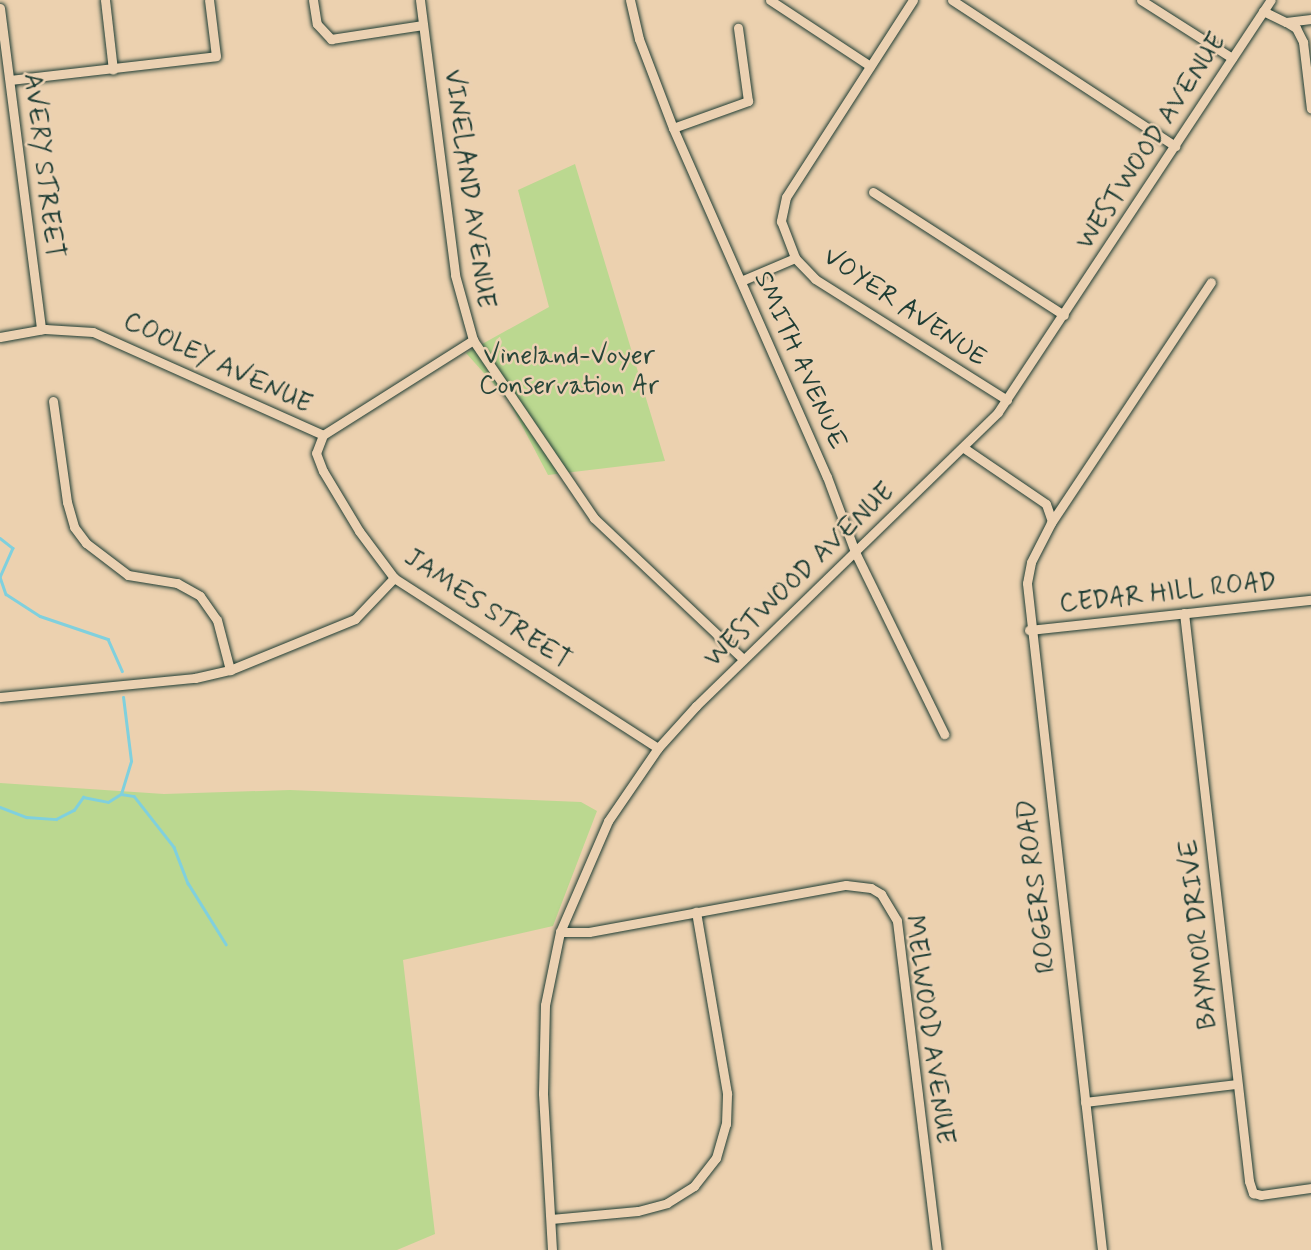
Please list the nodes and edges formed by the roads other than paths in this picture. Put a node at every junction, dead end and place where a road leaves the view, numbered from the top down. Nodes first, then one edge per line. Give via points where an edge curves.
1 (105, 0) edge
2 (209, 0) edge
3 (313, 0) edge
4 (420, 0) edge
5 (630, 0) edge
6 (770, 0) edge
7 (913, 0) edge
8 (952, 0) edge
9 (1141, 0) edge
10 (1271, 0) edge
11 (0, 8) edge
12 (1263, 10) junction
13 (1311, 19) edge
14 (1286, 22) junction
15 (423, 25) junction
16 (738, 28) dead end
17 (1232, 58) junction
18 (870, 66) junction
19 (113, 70) junction
20 (10, 80) junction
21 (1311, 109) edge
22 (673, 128) junction
23 (1175, 146) junction
24 (873, 192) dead end
25 (795, 258) junction
26 (741, 281) junction
27 (1211, 282) dead end
28 (1064, 315) junction
29 (41, 330) junction
30 (0, 337) edge
31 (473, 340) junction
32 (1007, 400) junction
33 (53, 401) dead end
34 (323, 435) junction
35 (964, 448) junction
36 (1051, 523) junction
37 (855, 552) junction
38 (394, 578) junction
39 (1311, 600) edge
40 (1184, 613) junction
41 (1029, 630) junction
42 (743, 659) junction
43 (230, 670) junction
44 (0, 689) edge
45 (14, 696) junction
46 (0, 697) edge
47 (944, 733) dead end
48 (658, 748) junction
49 (696, 912) junction
50 (560, 932) junction
51 (1237, 1084) junction
52 (1085, 1102) junction
53 (1311, 1188) edge
54 (551, 1219) junction
55 (552, 1250) edge
56 (937, 1250) edge
57 (1102, 1250) edge

1 - 19 street
2 - 19 street via 216,56
3 - 15 street via 317,24 331,39
4 - 15 street, VINELAND AVENUE
5 - 22 street, SMITH AVENUE via 639,39
6 - 18 street
7 - 18 street
8 - 23 street
9 - 17 street
10 - 12 street, WESTWOOD AVENUE
11 - 20 street, AVERY STREET
12 - 14 street
12 - 17 street, WESTWOOD AVENUE
13 - 14 street
14 - 21 street via 1296,28 1303,42
15 - 31 street, VINELAND AVENUE via 456,275
16 - 22 street via 748,101
17 - 23 street, WESTWOOD AVENUE
18 - 25 street via 782,203 781,221
19 - 20 street
20 - 29 street, AVERY STREET
22 - 26 street, SMITH AVENUE
23 - 28 street, WESTWOOD AVENUE
24 - 28 street
25 - 26 street, VOYER AVENUE
25 - 32 street, VOYER AVENUE via 829,289
26 - 37 street, SMITH AVENUE
27 - 36 street, ROGERS ROAD
28 - 32 street, WESTWOOD AVENUE
29 - 30 street, COOLEY AVENUE
29 - 34 street, COOLEY AVENUE via 98,333
31 - 34 street, COOLEY AVENUE
31 - 42 street, VINELAND AVENUE via 594,518
32 - 35 street, WESTWOOD AVENUE
33 - 43 street via 71,521 82,538 128,575 177,583 201,596 217,620
34 - 38 street, JAMES STREET via 316,453 323,471
35 - 36 street via 1046,504
35 - 37 street, WESTWOOD AVENUE
36 - 41 street, ROGERS ROAD via 1029,572
37 - 42 street, WESTWOOD AVENUE
37 - 47 street, SMITH AVENUE
38 - 43 street via 355,619
38 - 48 street, JAMES STREET
39 - 40 street, CEDAR HILL ROAD
40 - 41 street, CEDAR HILL ROAD
40 - 51 street, BAYMOR DRIVE
41 - 52 street, ROGERS ROAD
42 - 48 street, WESTWOOD AVENUE
43 - 45 street via 195,678
44 - 45 street
45 - 46 street
48 - 50 street, WESTWOOD AVENUE via 603,831
49 - 50 street, MELWOOD AVENUE via 589,932
49 - 54 street via 727,1093 726,1124 716,1158 694,1186 667,1203 638,1211
49 - 56 street, MELWOOD AVENUE via 846,885 872,888 889,902 897,921
50 - 54 street, WESTWOOD AVENUE via 542,1031
51 - 52 street
51 - 53 street, BAYMOR DRIVE via 1253,1192
52 - 57 street, ROGERS ROAD
54 - 55 street, WESTWOOD AVENUE

